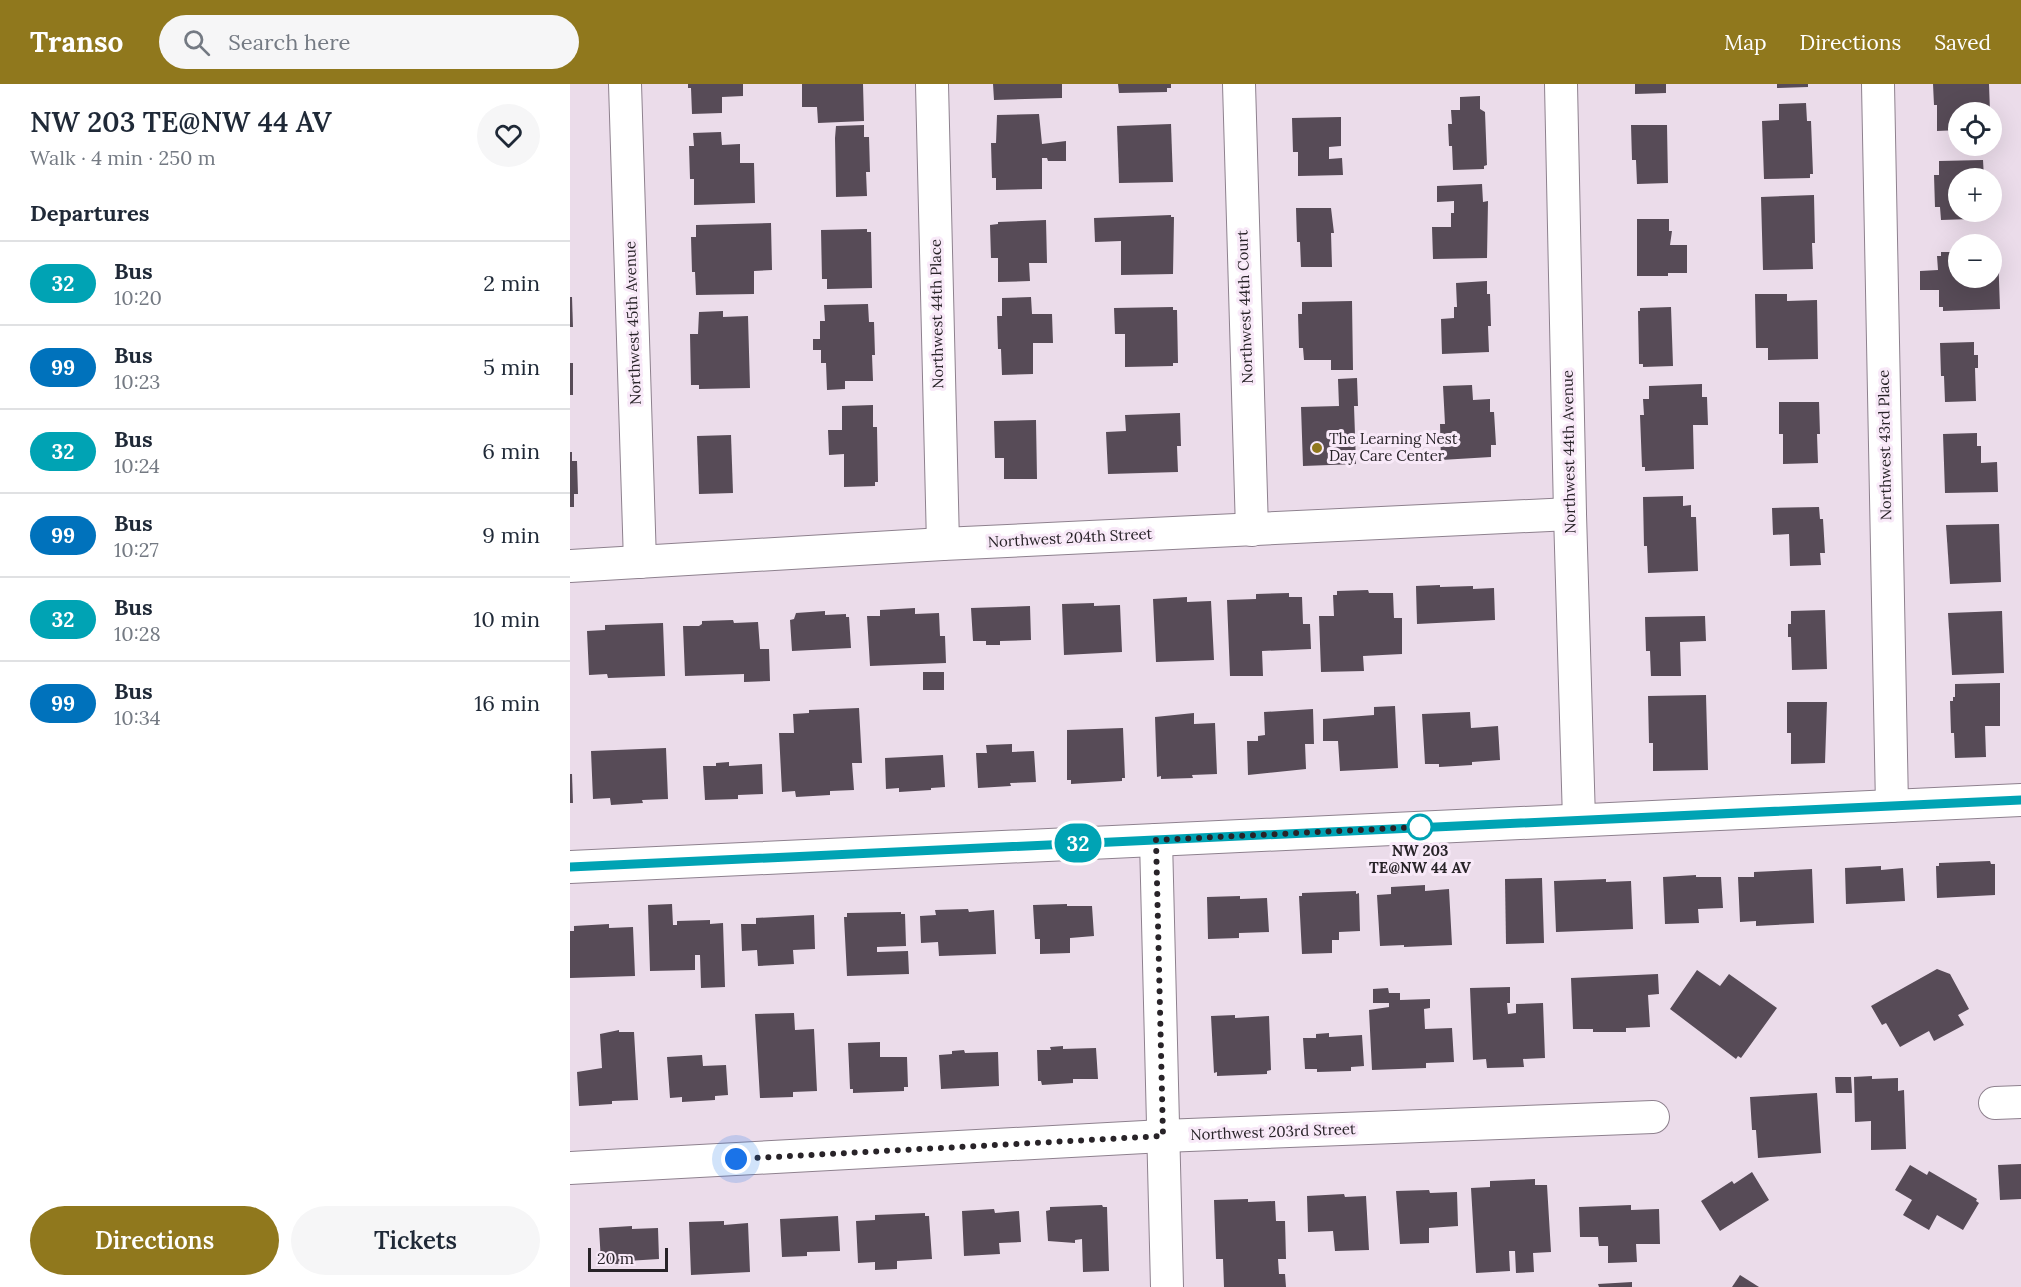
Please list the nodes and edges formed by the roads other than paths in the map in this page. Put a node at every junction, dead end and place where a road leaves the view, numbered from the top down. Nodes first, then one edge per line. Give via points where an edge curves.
1 (625, 84) edge
2 (932, 84) edge
3 (1239, 84) edge
4 (1561, 84) edge
5 (1878, 84) edge
6 (1570, 514) junction
7 (1252, 530) junction
8 (943, 544) junction
9 (640, 562) junction
10 (570, 566) edge
11 (2021, 800) edge
12 (1892, 806) junction
13 (1579, 820) junction
14 (1156, 840) junction
15 (570, 867) edge
16 (1653, 1117) dead end
17 (1163, 1136) junction
18 (570, 1168) edge
19 (1167, 1287) edge

1 - 9 street, Northwest 45th Avenue
2 - 8 street, Northwest 44th Place
3 - 7 street, Northwest 44th Court
4 - 6 street, Northwest 44th Avenue
5 - 12 street, Northwest 43rd Place
6 - 7 street, Northwest 204th Street
6 - 13 street, Northwest 44th Avenue
7 - 8 street, Northwest 204th Street
8 - 9 street, Northwest 204th Street
9 - 10 street, Northwest 204th Street
11 - 12 street
12 - 13 street
13 - 14 street
14 - 15 street
14 - 17 street
16 - 17 street, Northwest 203rd Street
17 - 18 street, Northwest 203rd Street
17 - 19 street

